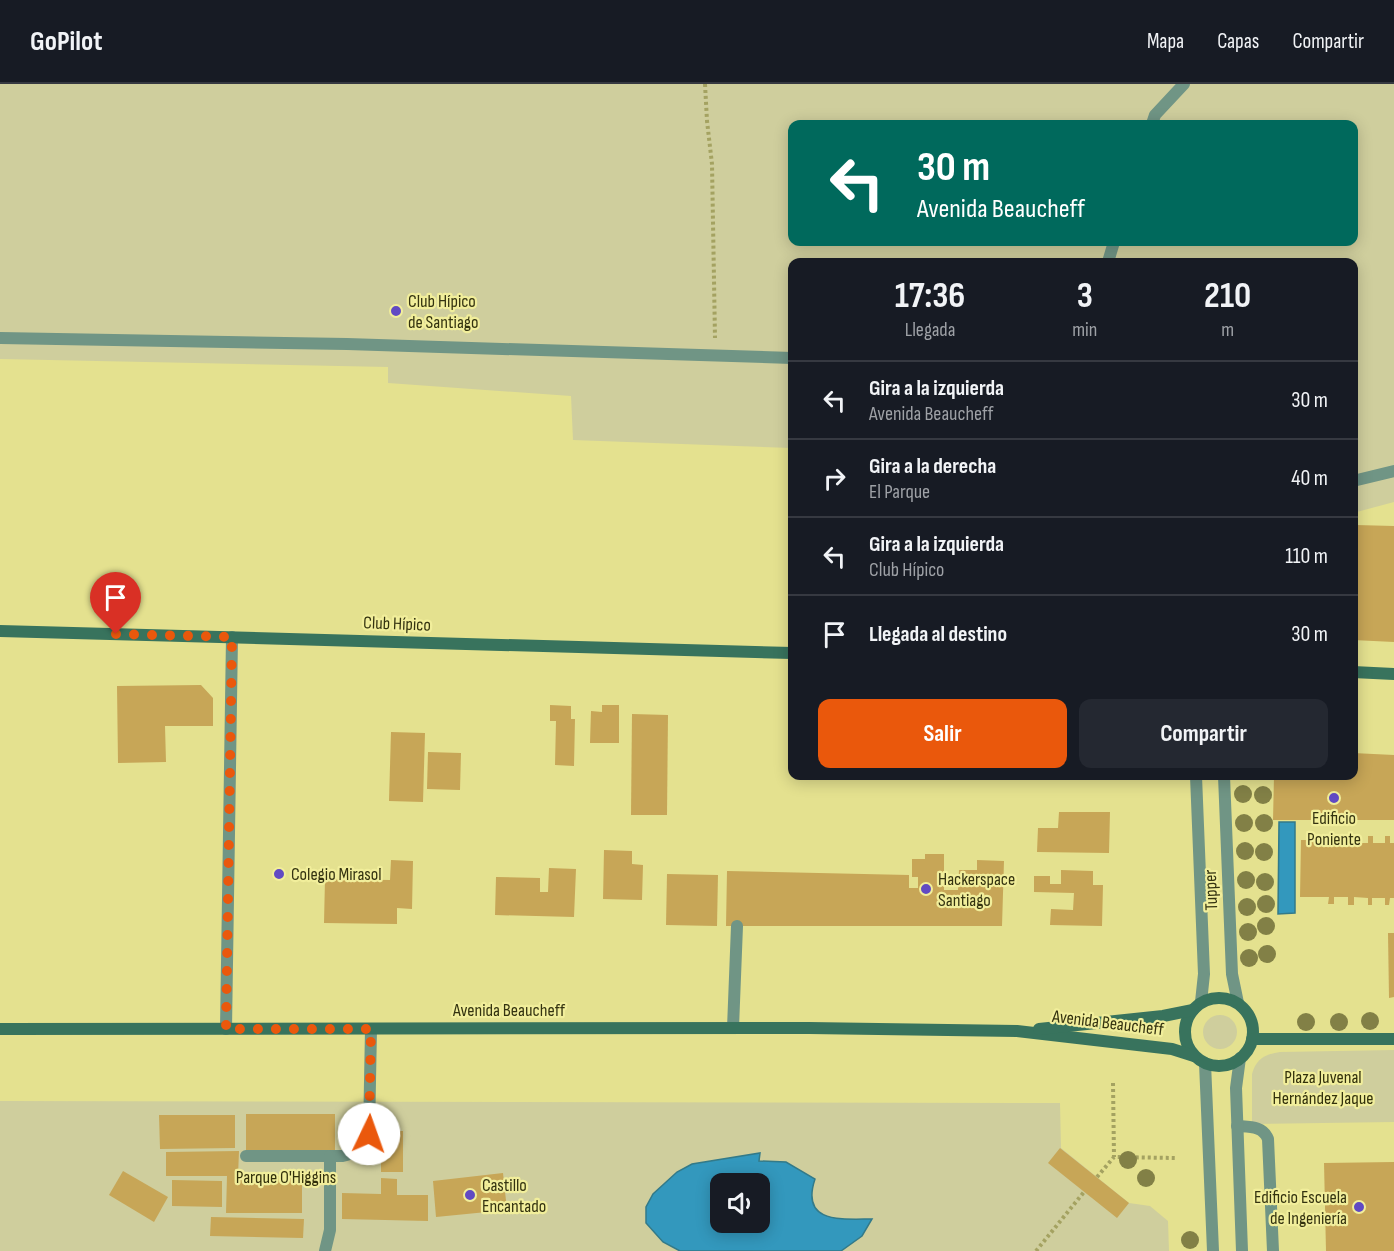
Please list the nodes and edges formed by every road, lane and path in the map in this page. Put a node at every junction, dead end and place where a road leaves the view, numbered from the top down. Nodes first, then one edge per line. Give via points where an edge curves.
1 (705, 84) edge
2 (1184, 84) edge
3 (1154, 120) edge
4 (0, 338) edge
5 (716, 356) junction
6 (788, 358) edge
7 (1394, 471) edge
8 (1358, 480) edge
9 (0, 631) edge
10 (232, 637) junction
11 (788, 653) edge
12 (1358, 672) edge
13 (1394, 674) edge
14 (1196, 780) edge
15 (1224, 780) edge
16 (737, 926) dead end
17 (1238, 1003) junction
18 (1197, 1006) junction
19 (733, 1028) junction
20 (0, 1029) edge
21 (226, 1029) junction
22 (371, 1029) junction
23 (1017, 1031) junction
24 (1252, 1039) junction
25 (1394, 1039) edge
26 (1194, 1056) junction
27 (1240, 1058) junction
28 (1205, 1063) junction
29 (1113, 1083) dead end
30 (1238, 1126) junction
31 (246, 1156) dead end
32 (330, 1156) junction
33 (1114, 1157) junction
34 (1175, 1158) dead end
35 (1097, 1177) dead end
36 (1084, 1192) dead end
37 (325, 1251) edge
38 (1036, 1251) edge
39 (1213, 1251) edge
40 (1242, 1251) edge
41 (1273, 1251) edge

1 - 5 path via 712,164
2 - 3 street
4 - 5 street
5 - 6 street
7 - 8 street
9 - 10 main road, Club Hípico
10 - 11 main road, Club Hípico
10 - 21 street
12 - 13 main road
14 - 18 street, Tupper via 1204,974
15 - 17 street, Tupper via 1232,974
16 - 19 street
17 - 18 main road via 1220,998
17 - 24 main road via 1250,1019
18 - 23 main road, Avenida Beaucheff via 1163,1016
18 - 26 main road via 1186,1020 1184,1033
19 - 22 main road, Avenida Beaucheff
19 - 23 main road, Avenida Beaucheff
20 - 21 main road, Avenida Beaucheff
21 - 22 main road, Avenida Beaucheff
22 - 32 street via 369,1134 353,1154
23 - 26 main road, Avenida Beaucheff via 1172,1049
24 - 25 main road
24 - 27 main road
26 - 28 main road
27 - 28 main road via 1224,1066
27 - 30 street via 1236,1088
28 - 39 street
29 - 33 path
30 - 40 street
30 - 41 street via 1260,1128 1268,1139
31 - 32 street
32 - 37 street via 330,1230
33 - 34 path
33 - 35 path
36 - 38 path

